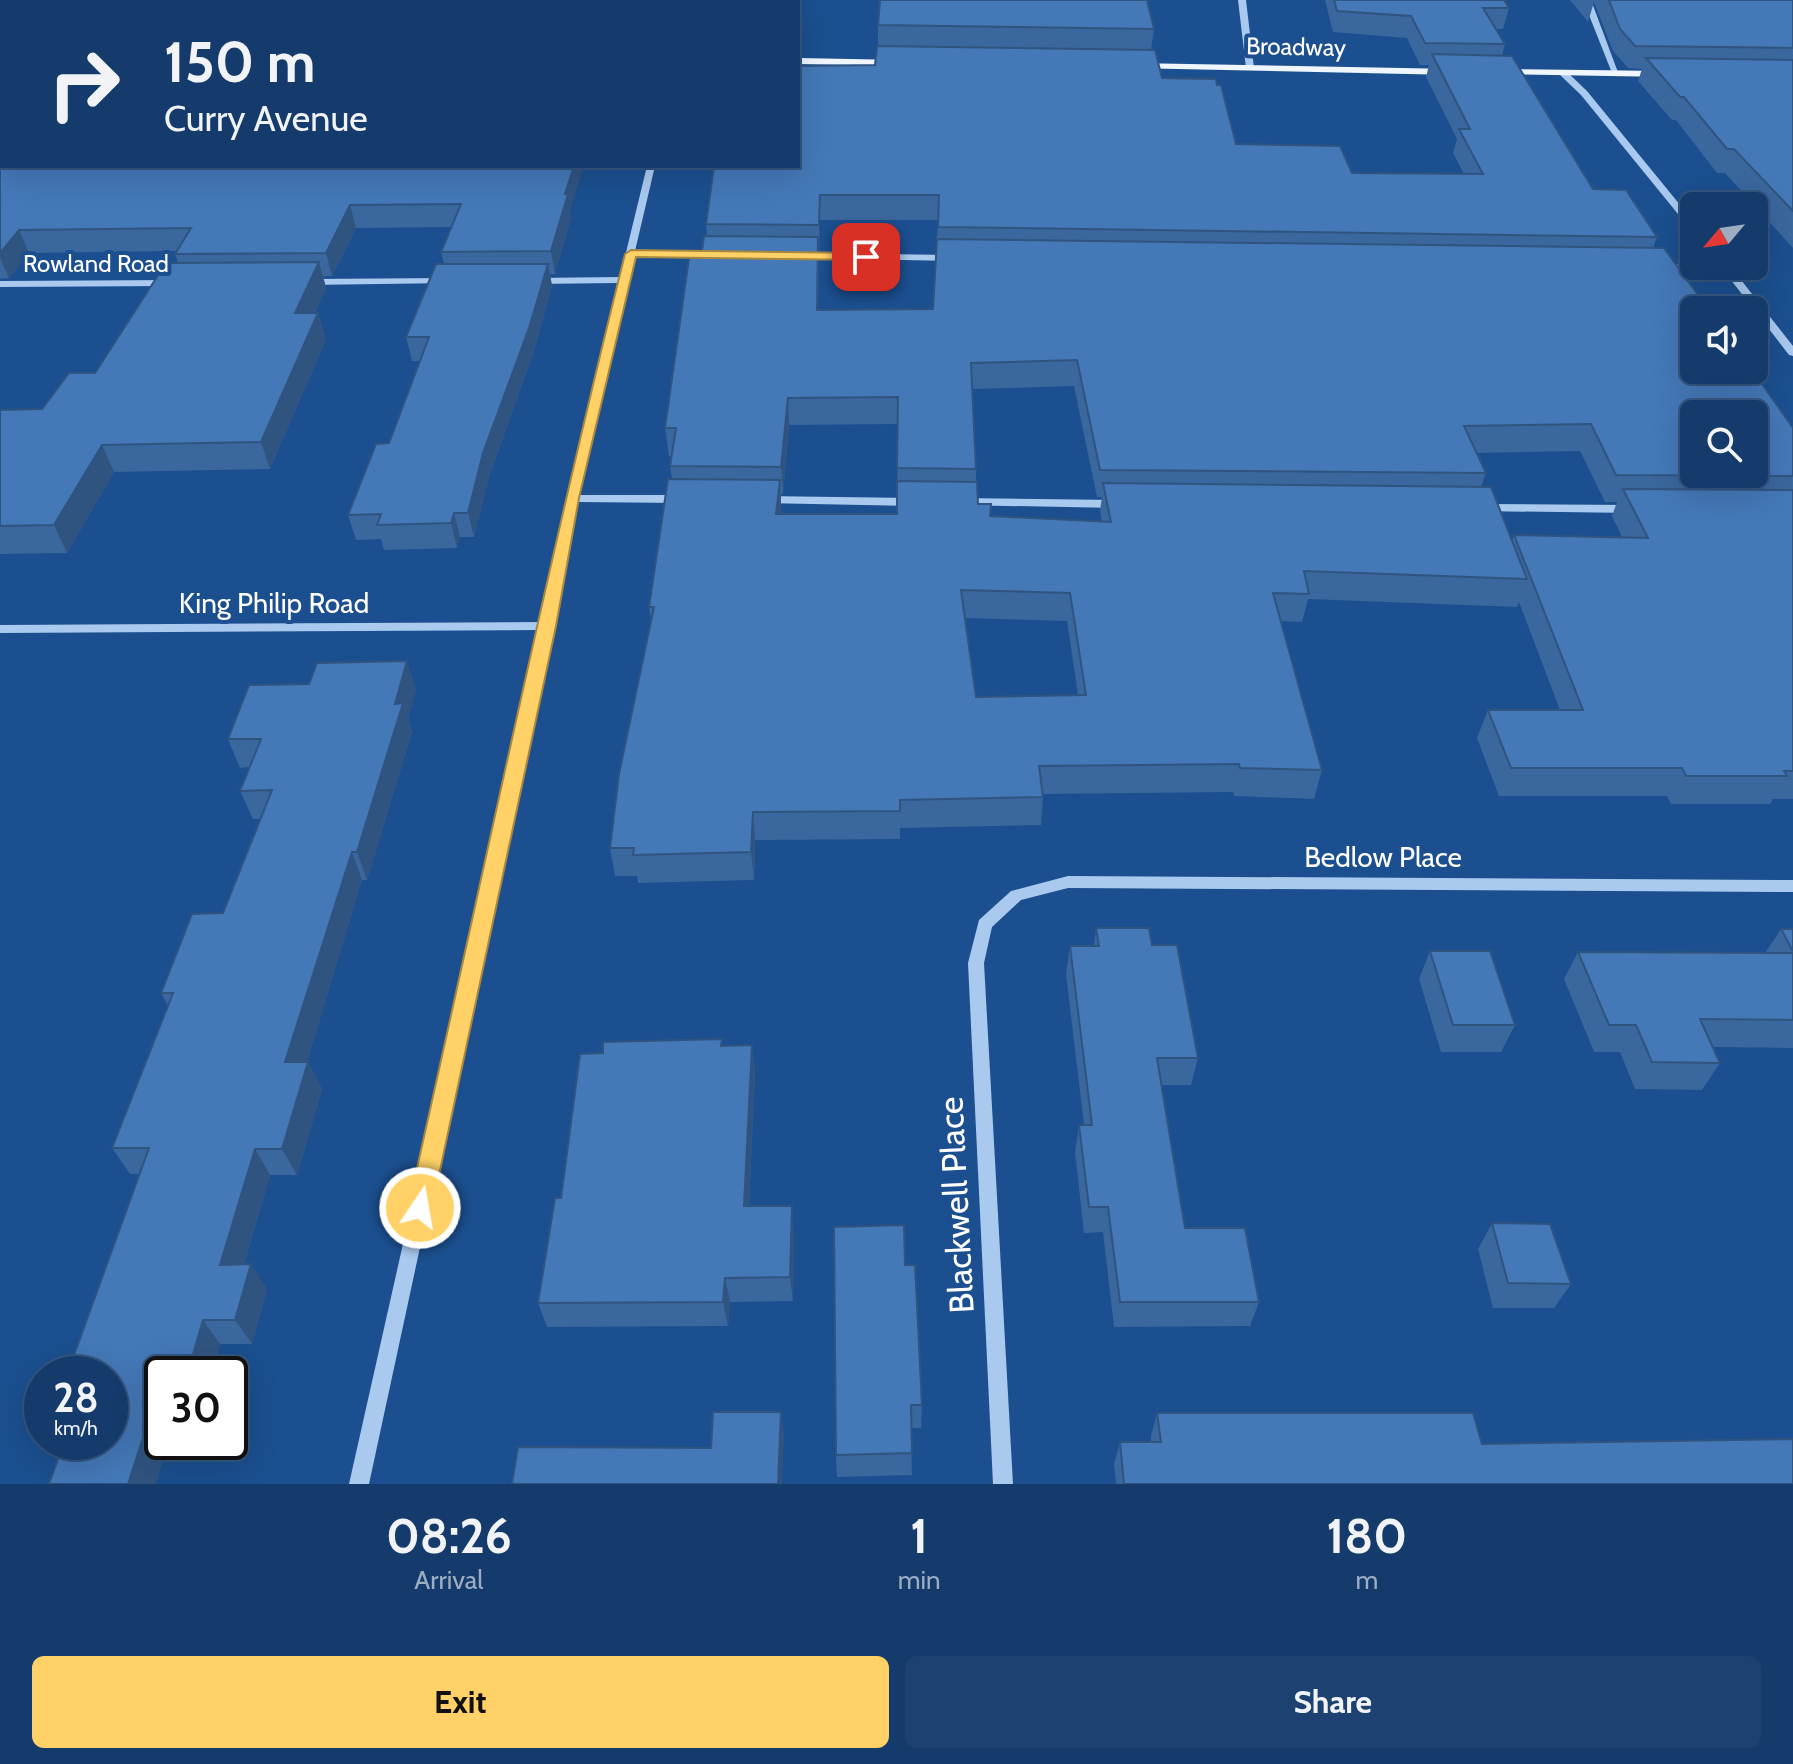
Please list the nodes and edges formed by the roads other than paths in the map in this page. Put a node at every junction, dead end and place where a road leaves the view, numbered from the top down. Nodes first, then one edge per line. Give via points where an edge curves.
1 (1242, 0) edge
2 (1587, 0) edge
3 (800, 61) edge
4 (922, 63) edge
5 (1125, 66) edge
6 (1250, 68) junction
7 (1468, 72) edge
8 (1483, 72) edge
9 (1562, 72) junction
10 (1616, 73) junction
11 (1676, 74) edge
12 (651, 168) edge
13 (1680, 211) edge
14 (631, 254) junction
15 (725, 255) edge
16 (789, 256) edge
17 (965, 258) edge
18 (1652, 267) edge
19 (1680, 267) edge
20 (624, 280) junction
21 (1736, 280) edge
22 (457, 281) edge
23 (520, 281) edge
24 (300, 282) edge
25 (189, 283) edge
26 (0, 284) edge
27 (1793, 353) edge
28 (572, 498) junction
29 (702, 500) edge
30 (750, 500) edge
31 (924, 502) edge
32 (939, 502) edge
33 (1129, 504) edge
34 (1461, 508) edge
35 (1651, 510) edge
36 (548, 626) junction
37 (0, 629) edge
38 (1793, 886) edge
39 (985, 924) joint
40 (359, 1484) edge
41 (1003, 1484) edge

1 - 6 street
2 - 10 street
3 - 4 main road
5 - 6 main road, Broadway
6 - 7 main road, Broadway
8 - 9 main road
9 - 10 main road
9 - 13 street
10 - 11 main road
12 - 14 street
14 - 15 street
14 - 20 street
16 - 17 street
18 - 19 street
20 - 23 street
20 - 28 street
21 - 27 street
22 - 24 street
25 - 26 street, Rowland Road
28 - 29 street
28 - 36 street
30 - 31 street
32 - 33 street
34 - 35 street
36 - 37 street, King Philip Road
36 - 40 street
38 - 39 street, Bedlow Place via 1068,882 1016,895
39 - 41 street, Blackwell Place via 976,963

